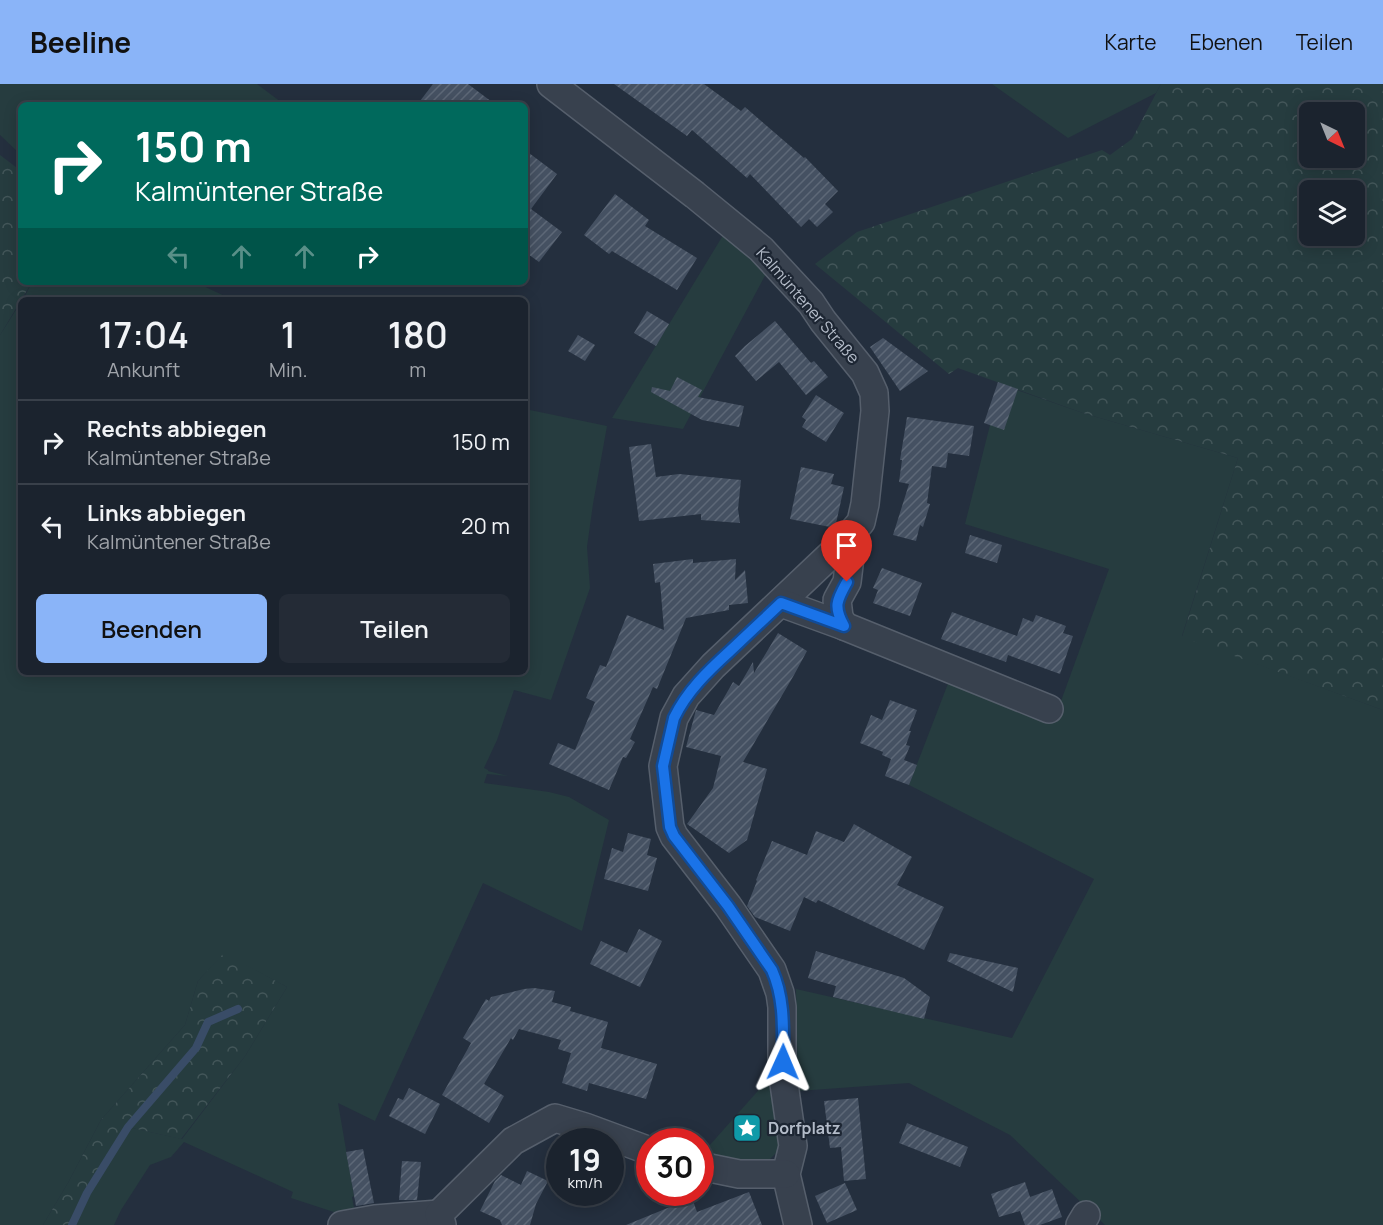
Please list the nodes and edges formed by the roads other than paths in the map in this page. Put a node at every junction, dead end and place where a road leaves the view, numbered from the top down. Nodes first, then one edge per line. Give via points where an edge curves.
1 (551, 84) edge
2 (843, 543) junction
3 (781, 603) junction
4 (844, 626) junction
5 (1049, 709) dead end
6 (636, 1146) edge
7 (714, 1169) edge
8 (786, 1174) junction
9 (440, 1220) edge
10 (342, 1225) edge
11 (798, 1225) edge

1 - 2 street, Kalmüntener Straße via 761,249 811,303 865,373 874,393 875,411 865,504 861,522
2 - 3 street, Kalmüntener Straße
2 - 4 street via 850,557 847,582 837,600
3 - 4 street
3 - 8 street, Kalmüntener Straße via 686,696 674,718 663,772 674,836 728,906 777,981 783,1017 783,1077 793,1146
4 - 5 street
6 - 9 street via 555,1118 513,1141
7 - 8 street via 739,1174
8 - 11 street
9 - 10 street via 375,1219

